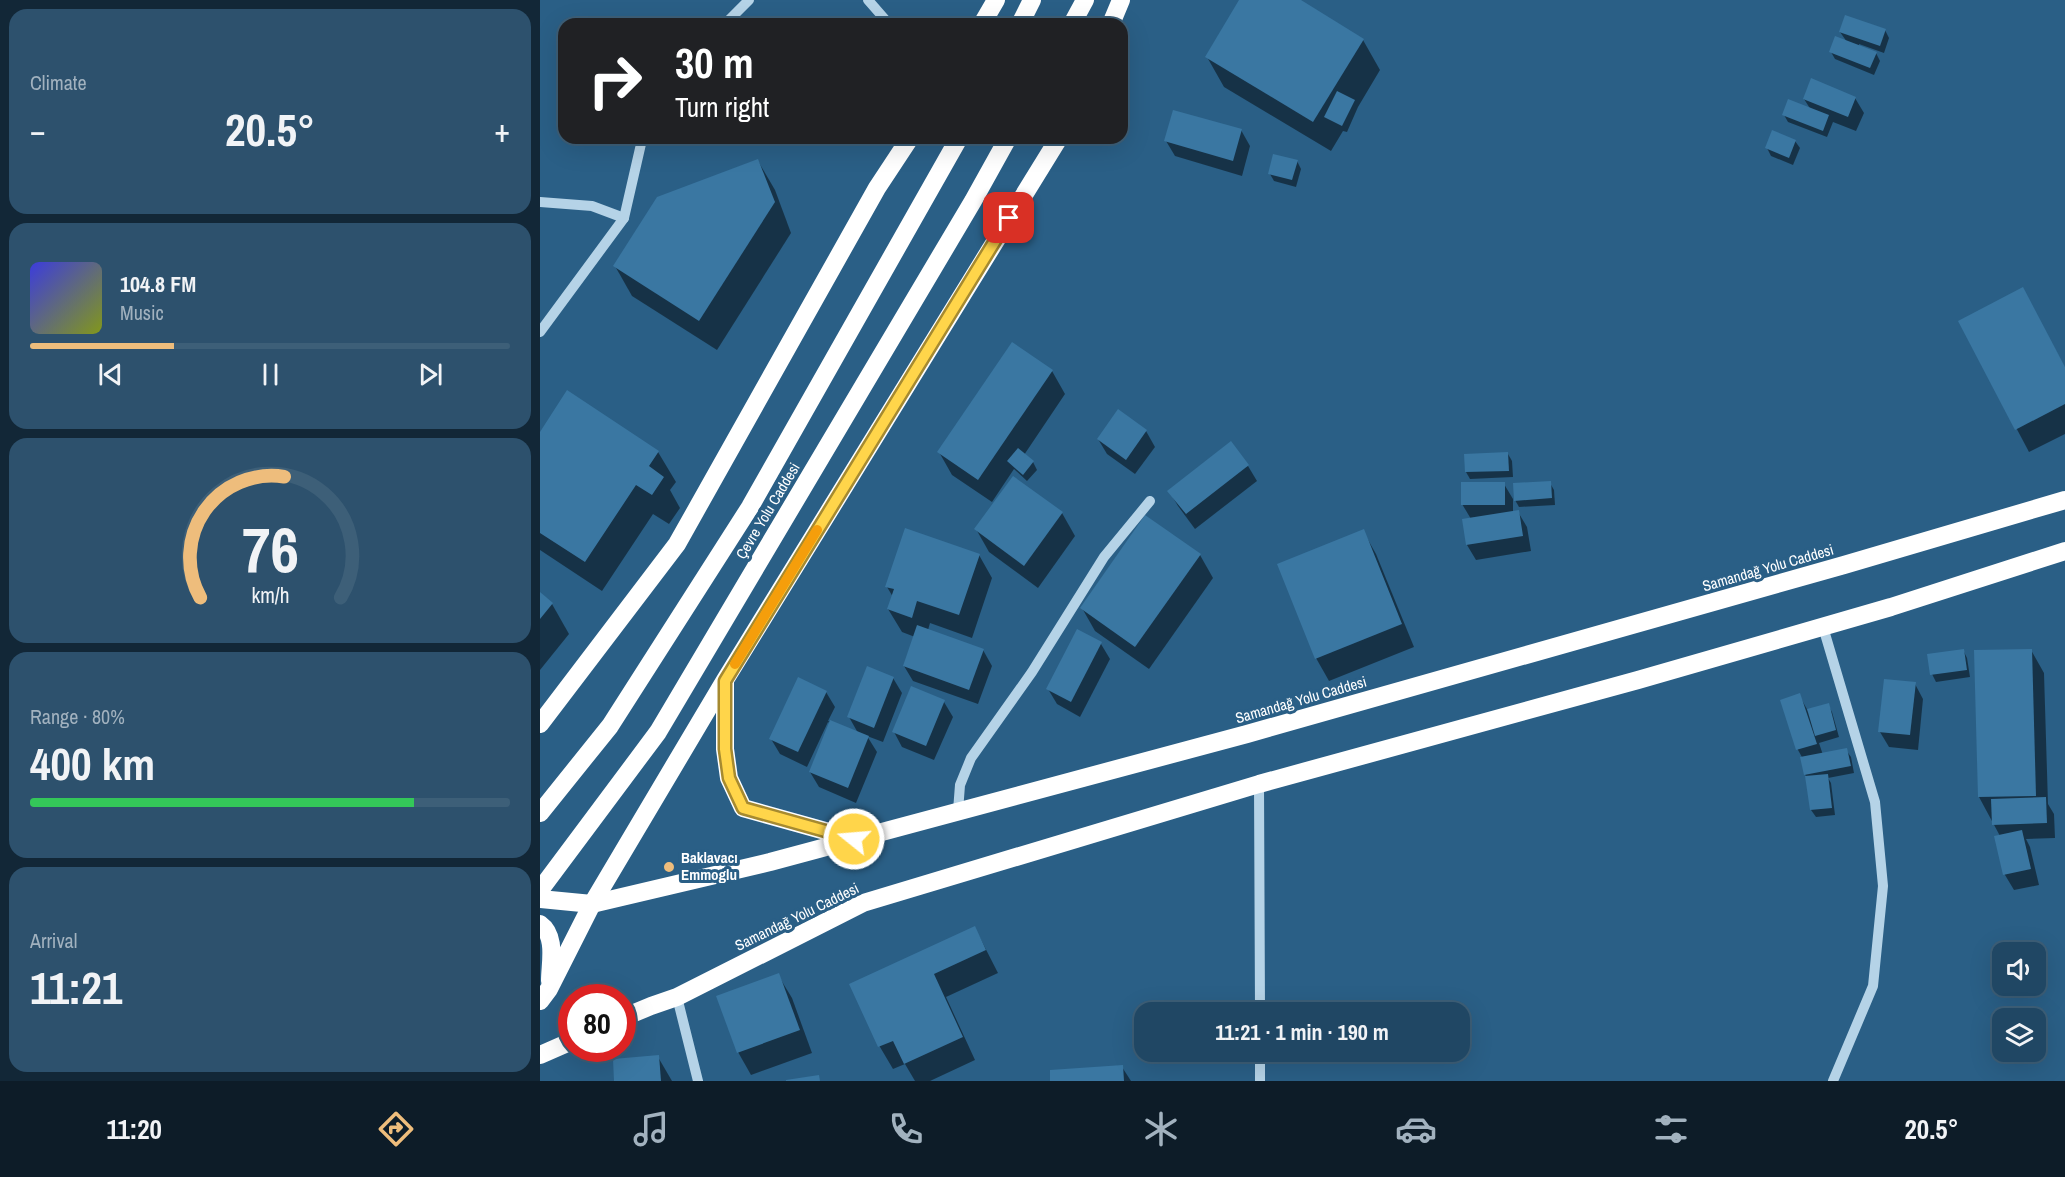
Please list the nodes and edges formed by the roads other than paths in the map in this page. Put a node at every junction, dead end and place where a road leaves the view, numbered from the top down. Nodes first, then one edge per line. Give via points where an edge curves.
1 (749, 0) edge
2 (868, 0) edge
3 (996, 0) edge
4 (1032, 0) edge
5 (1085, 0) edge
6 (1121, 0) edge
7 (731, 18) edge
8 (884, 18) edge
9 (986, 18) edge
10 (1023, 18) edge
11 (1075, 18) edge
12 (1114, 18) edge
13 (641, 144) edge
14 (906, 144) edge
15 (956, 144) edge
16 (1005, 144) edge
17 (1055, 144) edge
18 (540, 202) edge
19 (624, 218) junction
20 (540, 332) edge
21 (2065, 500) edge
22 (1150, 501) dead end
23 (2065, 551) edge
24 (1822, 627) junction
25 (725, 681) junction
26 (540, 724) edge
27 (1259, 784) junction
28 (958, 811) junction
29 (540, 813) edge
30 (854, 839) junction
31 (540, 890) edge
32 (540, 899) edge
33 (592, 904) junction
34 (540, 924) edge
35 (545, 995) edge
36 (677, 997) junction
37 (1260, 1002) edge
38 (636, 1012) edge
39 (558, 1047) edge
40 (540, 1055) edge
41 (1260, 1062) edge
42 (698, 1081) edge
43 (1260, 1081) edge
44 (1833, 1081) edge

1 - 7 street
2 - 8 street
3 - 9 highway
4 - 10 highway
5 - 11 highway
6 - 12 highway
13 - 19 street
14 - 26 highway via 877,188 677,544
15 - 29 highway, Çevre Yolu Caddesi via 750,507 610,726
16 - 31 highway, Çevre Yolu Caddesi via 658,732
17 - 25 highway
18 - 19 street via 592,206
19 - 20 street
21 - 28 highway, Samandağ Yolu Caddesi via 1247,734
22 - 28 street via 1104,557 1032,672 971,758 960,785
23 - 24 highway, Samandağ Yolu Caddesi
24 - 27 highway, Samandağ Yolu Caddesi
24 - 44 street via 1875,802 1883,886 1873,986
25 - 30 highway via 727,768 743,808
25 - 33 highway
27 - 36 highway, Samandağ Yolu Caddesi via 863,903
27 - 37 street
28 - 30 highway, Samandağ Yolu Caddesi
30 - 33 highway, Samandağ Yolu Caddesi
32 - 33 highway, Samandağ Yolu Caddesi
33 - 35 highway
34 - 35 highway via 551,940
36 - 38 highway, Samandağ Yolu Caddesi
36 - 42 street
39 - 40 highway
41 - 43 street

